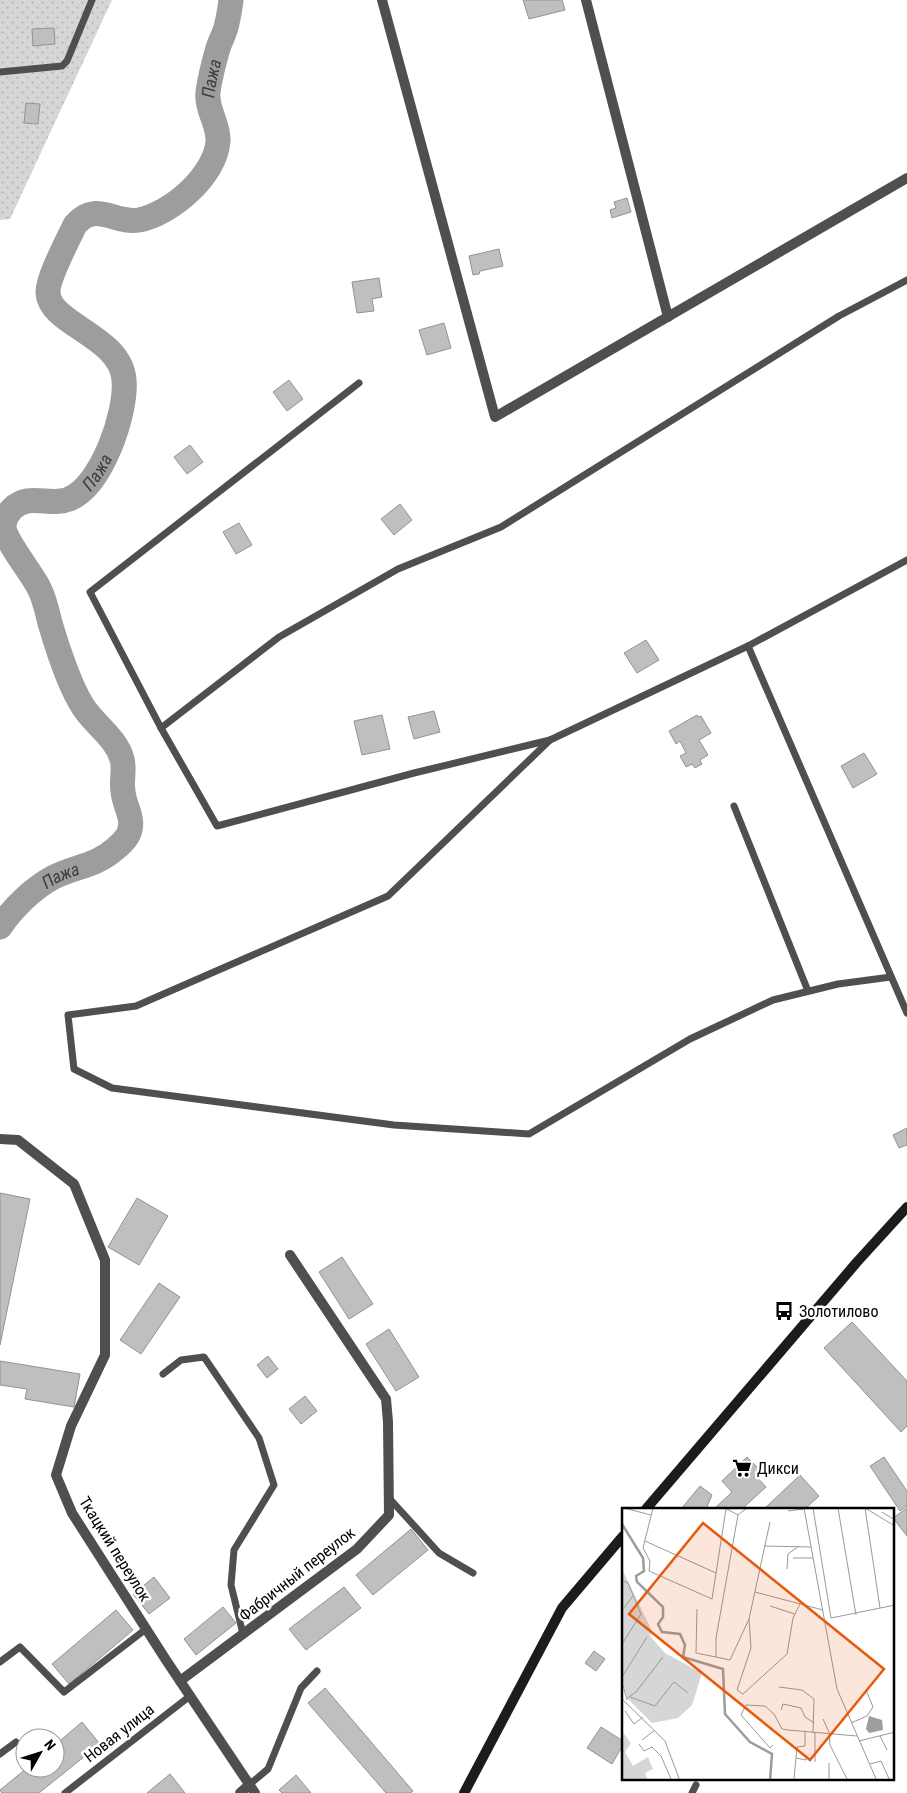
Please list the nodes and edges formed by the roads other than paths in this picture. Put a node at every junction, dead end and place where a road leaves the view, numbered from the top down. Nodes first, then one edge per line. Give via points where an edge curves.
1 (92, 0) edge
2 (382, 0) edge
3 (586, 0) edge
4 (0, 72) edge
5 (907, 178) edge
6 (907, 280) edge
7 (668, 317) junction
8 (359, 383) dead end
9 (907, 560) edge
10 (748, 646) junction
11 (161, 728) junction
12 (550, 740) junction
13 (734, 806) dead end
14 (890, 977) junction
15 (808, 991) junction
16 (907, 1013) edge
17 (0, 1139) edge
18 (907, 1207) edge
19 (290, 1256) dead end
20 (163, 1374) dead end
21 (388, 1497) junction
22 (647, 1508) edge
23 (622, 1537) edge
24 (473, 1574) dead end
25 (146, 1629) junction
26 (243, 1634) junction
27 (0, 1662) edge
28 (317, 1671) dead end
29 (180, 1681) junction
30 (190, 1696) junction
31 (15, 1743) edge
32 (0, 1754) edge
33 (696, 1785) dead end
34 (252, 1789) edge
35 (65, 1793) edge
36 (240, 1793) edge
37 (464, 1793) edge
38 (692, 1793) edge

1 - 4 lane via 62,66
2 - 7 street via 495,417
3 - 7 street
5 - 7 street
6 - 11 lane via 839,316 501,527 398,569 279,637
8 - 11 lane via 90,592
9 - 10 lane
10 - 12 lane
10 - 14 lane
11 - 12 lane via 217,826 414,772
12 - 15 lane via 388,896 136,1006 68,1015 74,1069 112,1088 394,1125 529,1134 690,1040 773,1000
13 - 15 lane
14 - 15 lane
14 - 16 lane
17 - 25 street, Ткацкий переулок via 18,1140 74,1184 105,1260 105,1356 70,1426 56,1475 72,1513
18 - 22 main road
19 - 21 street, Фабричный переулок via 386,1399
20 - 26 lane via 181,1360 204,1358 259,1438 274,1485 234,1550 231,1585
21 - 24 lane via 439,1553
21 - 26 street, Фабричный переулок via 389,1515 357,1549
23 - 37 main road via 562,1608
25 - 27 lane via 64,1692 20,1647
25 - 29 street, Ткацкий переулок
26 - 29 street, Фабричный переулок
28 - 34 lane via 301,1688 268,1769
29 - 30 street, Ткацкий переулок
30 - 34 street, Ткацкий переулок
30 - 35 lane, Новая улица
31 - 32 lane
33 - 38 lane
34 - 36 street

